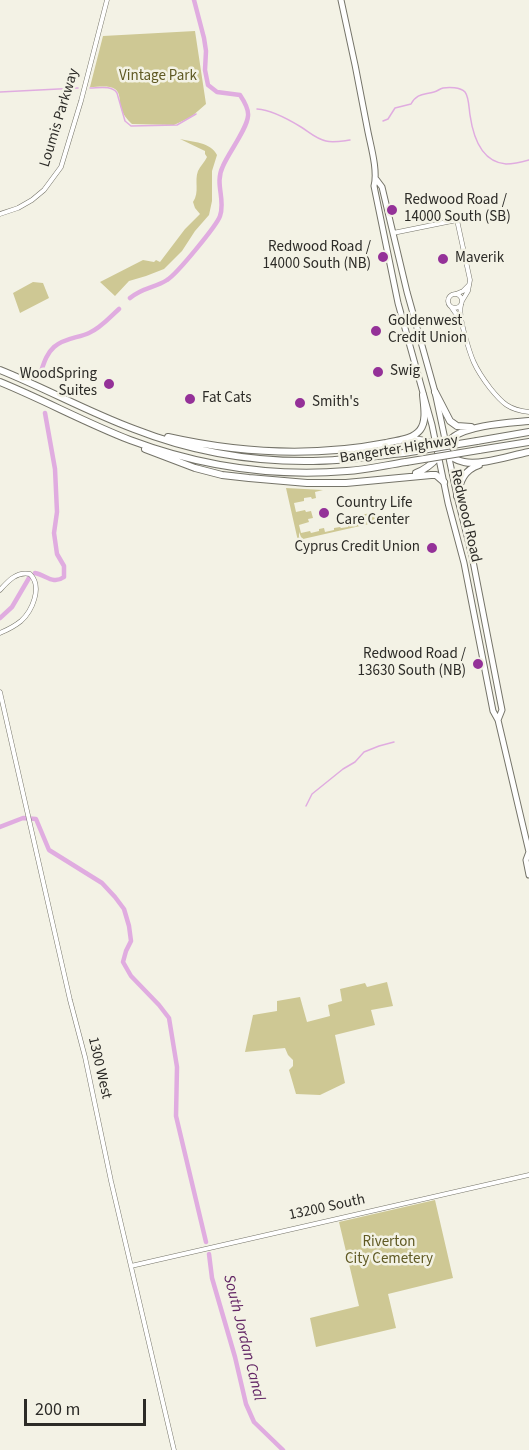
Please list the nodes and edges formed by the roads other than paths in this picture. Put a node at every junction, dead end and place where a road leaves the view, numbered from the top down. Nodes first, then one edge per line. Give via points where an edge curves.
1 (106, 0) edge
2 (341, 0) edge
3 (376, 179) junction
4 (0, 214) edge
5 (393, 233) junction
6 (470, 285) junction
7 (456, 294) junction
8 (461, 303) junction
9 (452, 308) junction
10 (461, 322) junction
11 (0, 370) edge
12 (0, 382) edge
13 (435, 392) junction
14 (423, 395) junction
15 (529, 412) edge
16 (71, 414) junction
17 (529, 421) edge
18 (483, 427) junction
19 (133, 429) junction
20 (529, 432) edge
21 (406, 439) junction
22 (529, 441) edge
23 (443, 451) junction
24 (529, 452) edge
25 (492, 460) junction
26 (410, 476) junction
27 (444, 482) junction
28 (457, 496) junction
29 (0, 590) edge
30 (0, 633) edge
31 (0, 692) edge
32 (498, 720) junction
33 (529, 852) edge
34 (529, 875) edge
35 (529, 1174) edge
36 (131, 1266) junction
37 (174, 1450) edge

1 - 4 street, Loumis Parkway via 61,167 32,200
2 - 3 main road, Redwood Road
3 - 5 main road, Redwood Road via 382,187
3 - 14 main road, Redwood Road via 383,236
5 - 6 street via 457,220
5 - 13 main road, Redwood Road
6 - 7 street
6 - 8 street
7 - 8 street
7 - 9 street via 448,298
8 - 9 street
8 - 10 street
9 - 10 street
10 - 15 street via 475,367 498,398 514,410
11 - 19 highway, Bangerter Highway
12 - 16 highway, Bangerter Highway
13 - 18 highway via 454,425
13 - 23 main road, Redwood Road
14 - 21 highway via 423,425
14 - 23 main road, Redwood Road
16 - 22 highway, Bangerter Highway, bridge via 165,452 212,464 290,473 346,471
16 - 26 highway via 141,448 222,475 307,483
17 - 18 highway
18 - 23 highway via 462,432
19 - 20 highway, Bangerter Highway, bridge via 193,448 254,458 312,461 404,453
19 - 21 highway via 207,445 295,452
21 - 23 highway via 423,440
23 - 25 highway via 467,463
23 - 26 highway via 427,468
23 - 27 main road, Redwood Road
23 - 28 main road, Redwood Road
24 - 25 highway
25 - 28 highway via 468,470
26 - 27 highway via 436,475
27 - 32 main road, Redwood Road
28 - 32 main road, Redwood Road via 502,710
29 - 30 street via 20,573 28,573 35,580 29,612
31 - 36 street, 1300 West
32 - 33 main road, Redwood Road
33 - 34 main road, Redwood Road
35 - 36 street, 13200 South
36 - 37 street, 1300 West

